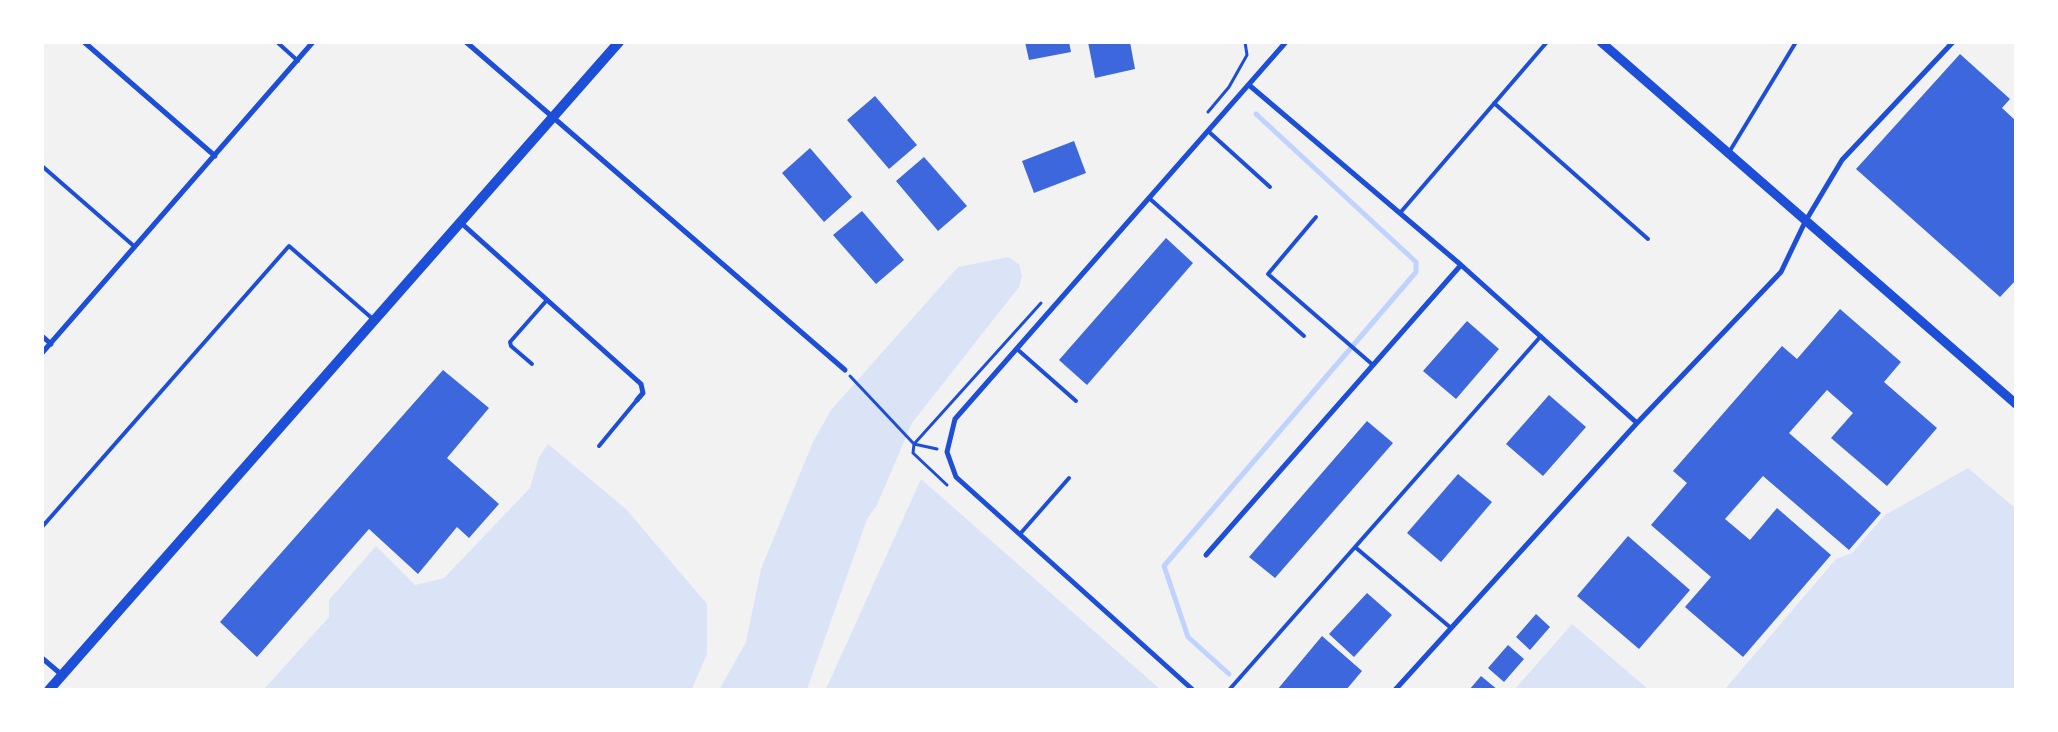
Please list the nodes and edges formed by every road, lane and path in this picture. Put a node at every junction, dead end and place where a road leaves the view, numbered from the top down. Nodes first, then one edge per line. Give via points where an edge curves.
1 (84, 42) edge
2 (277, 42) edge
3 (313, 42) edge
4 (466, 42) edge
5 (619, 42) edge
6 (1245, 42) edge
7 (1286, 42) edge
8 (1547, 42) edge
9 (1601, 42) edge
10 (1796, 42) edge
11 (1953, 42) edge
12 (298, 60) junction
13 (1249, 84) junction
14 (1494, 103) junction
15 (553, 117) junction
16 (1204, 117) dead end
17 (1208, 131) junction
18 (1728, 154) junction
19 (215, 156) junction
20 (42, 166) edge
21 (1270, 186) dead end
22 (1149, 198) junction
23 (1400, 213) junction
24 (1316, 217) dead end
25 (460, 222) junction
26 (1805, 222) junction
27 (1648, 239) dead end
28 (135, 247) junction
29 (1461, 264) junction
30 (1047, 295) dead end
31 (547, 300) junction
32 (374, 320) junction
33 (42, 336) edge
34 (1304, 336) dead end
35 (1541, 336) junction
36 (51, 344) junction
37 (1017, 349) junction
38 (42, 353) edge
39 (532, 364) dead end
40 (1373, 365) junction
41 (845, 370) dead end
42 (860, 388) dead end
43 (637, 400) joint
44 (1076, 401) dead end
45 (2016, 404) edge
46 (1637, 423) junction
47 (914, 444) junction
48 (599, 446) dead end
49 (947, 452) junction
50 (1069, 478) dead end
51 (950, 488) dead end
52 (42, 527) edge
53 (1020, 534) junction
54 (1355, 547) junction
55 (1206, 555) dead end
56 (1451, 628) junction
57 (42, 658) edge
58 (62, 675) junction
59 (49, 690) edge
60 (1194, 690) edge
61 (1229, 690) edge
62 (1395, 690) edge

1 - 19 street
2 - 12 lane
3 - 12 street
4 - 15 street
5 - 15 main road
6 - 16 path via 1247,55 1234,79
7 - 13 street
8 - 14 lane
9 - 18 street
10 - 18 lane
11 - 26 street via 1842,160
12 - 19 street
13 - 17 street
13 - 23 street
14 - 23 lane
14 - 27 lane
15 - 25 main road
15 - 41 street
17 - 21 lane
17 - 22 street
18 - 26 street
19 - 28 street
20 - 28 lane
22 - 34 lane
22 - 37 street
23 - 29 street
24 - 40 lane via 1268,274
25 - 31 street
25 - 32 main road
26 - 45 street
26 - 46 street via 1781,272
28 - 36 street
29 - 35 street
29 - 40 street
30 - 47 path
31 - 39 lane via 510,342
31 - 43 street via 640,384 643,393
32 - 52 lane via 289,246
32 - 58 main road
33 - 36 street
35 - 46 street
35 - 54 lane
36 - 38 street
37 - 44 lane
37 - 49 street via 956,420
40 - 55 street
42 - 47 path
43 - 48 lane
46 - 56 street
47 - 49 path
47 - 51 path via 913,453
49 - 53 street via 956,477
50 - 53 lane
53 - 60 street
54 - 56 lane
54 - 61 lane
56 - 62 street
57 - 58 street
58 - 59 main road

